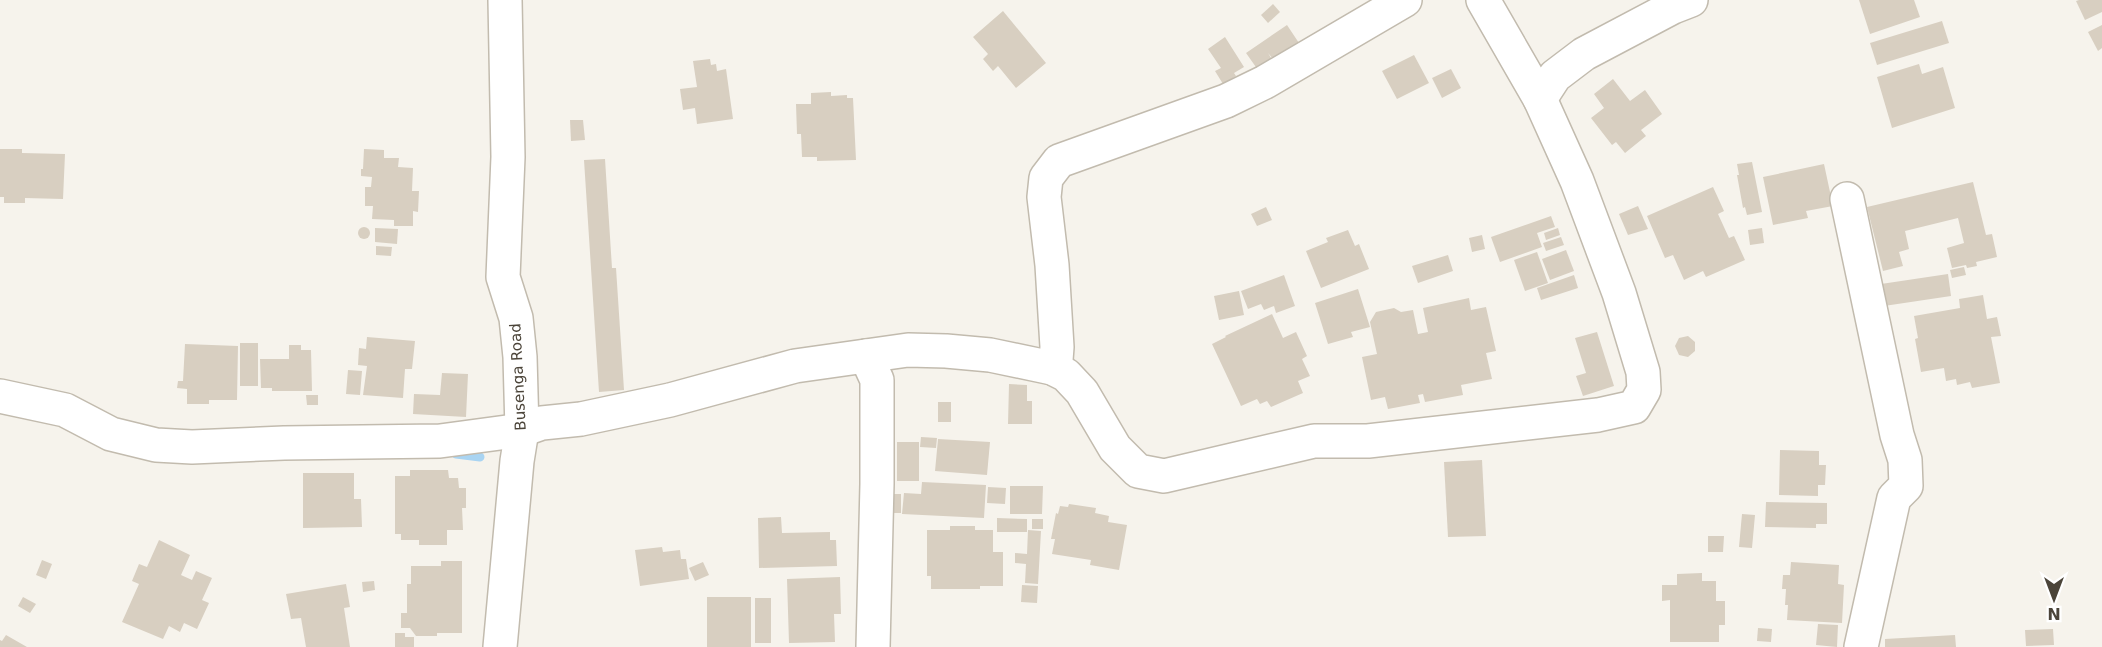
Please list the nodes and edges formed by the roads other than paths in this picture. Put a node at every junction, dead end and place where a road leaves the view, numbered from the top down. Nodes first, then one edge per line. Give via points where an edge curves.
1 (505, 0) edge
2 (1405, 0) edge
3 (1483, 0) edge
4 (1691, 0) edge
5 (1540, 99) junction
6 (1847, 199) dead end
7 (866, 356) junction
8 (1052, 368) junction
9 (0, 396) edge
10 (522, 430) junction
11 (500, 647) edge
12 (873, 647) edge
13 (1861, 647) edge

1 - 10 street, Busenga Road via 508,157 503,278 516,318
2 - 8 street via 1226,101 1059,161 1046,178 1044,197 1057,347
3 - 5 street
4 - 5 street via 1584,54 1555,76
5 - 8 street via 1577,181 1640,361 1644,390 1634,407 1598,415 1380,440 1314,441 1164,476 1138,471 1115,448 1082,392 1066,375
6 - 13 street via 1905,460 1906,486 1894,498
7 - 8 street via 908,350 946,351 990,355
7 - 10 street via 795,366 670,399
7 - 12 street via 877,380
9 - 10 street via 65,410 111,434 156,445 440,441
10 - 11 street, Busenga Road

